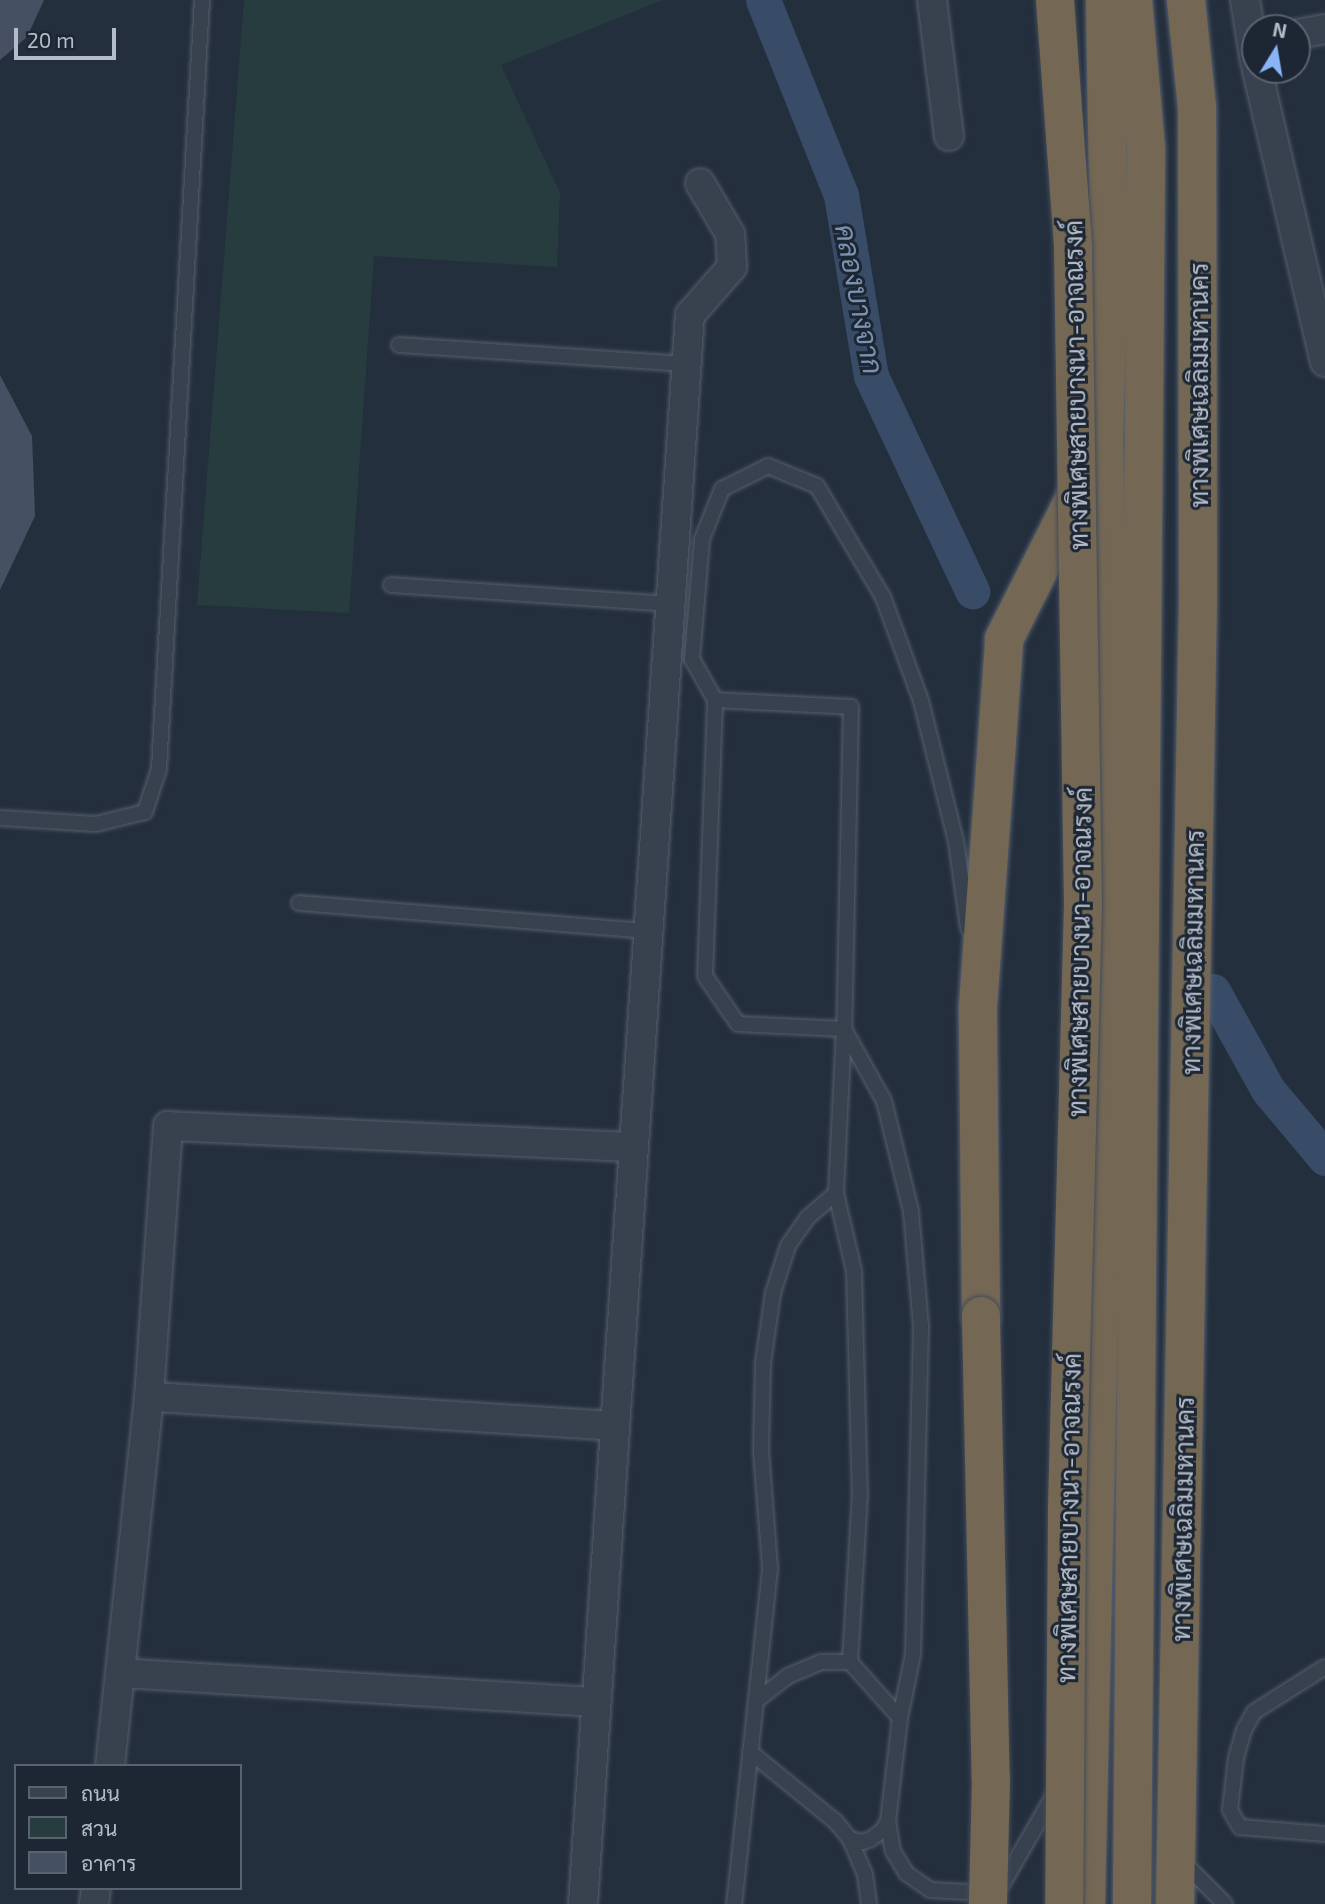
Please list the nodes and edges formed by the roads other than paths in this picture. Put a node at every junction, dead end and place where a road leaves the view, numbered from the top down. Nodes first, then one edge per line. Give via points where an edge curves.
1 (202, 0) edge
2 (932, 0) edge
3 (1055, 0) edge
4 (1105, 0) edge
5 (1133, 0) edge
6 (1186, 0) edge
7 (1261, 84) edge
8 (949, 136) dead end
9 (700, 183) dead end
10 (399, 345) dead end
11 (1325, 362) edge
12 (686, 364) junction
13 (1104, 441) junction
14 (391, 585) dead end
15 (670, 604) junction
16 (715, 700) junction
17 (0, 818) edge
18 (299, 903) dead end
19 (648, 931) junction
20 (978, 1006) junction
21 (844, 1030) junction
22 (633, 1147) junction
23 (836, 1194) junction
24 (149, 1397) junction
25 (615, 1426) junction
26 (850, 1662) junction
27 (1325, 1667) edge
28 (120, 1673) junction
29 (756, 1701) junction
30 (596, 1702) junction
31 (900, 1718) junction
32 (1090, 1733) junction
33 (750, 1752) junction
34 (110, 1764) edge
35 (888, 1821) junction
36 (1325, 1834) edge
37 (850, 1839) junction
38 (1175, 1854) junction
39 (583, 1904) edge
40 (734, 1904) edge
41 (869, 1904) edge
42 (988, 1904) edge
43 (1064, 1904) edge
44 (1086, 1904) edge
45 (1132, 1904) edge
46 (1175, 1904) edge
47 (1224, 1904) edge

1 - 17 lane via 159,769 145,812 96,824
2 - 8 street
3 - 43 highway, ทางพิเศษสายบางนา-อาจณรงค์, bridge via 1073,248 1083,904 1066,1508
4 - 13 highway via 1109,257
5 - 45 highway via 1146,162
6 - 38 highway, ทางพิเศษเฉลิมมหานคร via 1196,107 1198,600
7 - 11 street
9 - 12 street via 730,234 732,267 690,315
10 - 12 lane
12 - 15 street
13 - 20 highway via 1004,639
13 - 32 highway via 1110,814
14 - 15 lane
15 - 19 street
16 - 20 lane via 692,659 702,539 722,489 768,466 817,486 883,597 921,701 956,841
16 - 21 lane via 705,976 737,1024
16 - 21 lane via 851,707
18 - 19 lane
19 - 22 street
20 - 42 highway, bridge via 991,1779
21 - 23 lane
21 - 31 lane via 884,1101 911,1211 921,1326 912,1654
22 - 24 street via 168,1126
22 - 25 street
23 - 26 lane via 855,1285 860,1494
23 - 29 lane via 808,1217 788,1246 773,1293 763,1363 761,1451 771,1569
24 - 25 street
24 - 28 street
25 - 30 street
26 - 29 lane via 821,1662 788,1676
26 - 31 lane
27 - 36 lane via 1254,1712 1236,1758 1230,1810 1240,1827
28 - 30 street
28 - 34 street
29 - 33 lane
30 - 39 street
31 - 35 lane
32 - 35 lane via 1003,1883 986,1893 930,1890 906,1873 893,1851
32 - 44 highway
33 - 37 lane via 836,1822
33 - 40 lane
35 - 37 lane via 871,1839
37 - 41 lane via 865,1875
38 - 46 highway, ทางพิเศษเฉลิมมหานคร
38 - 47 lane

